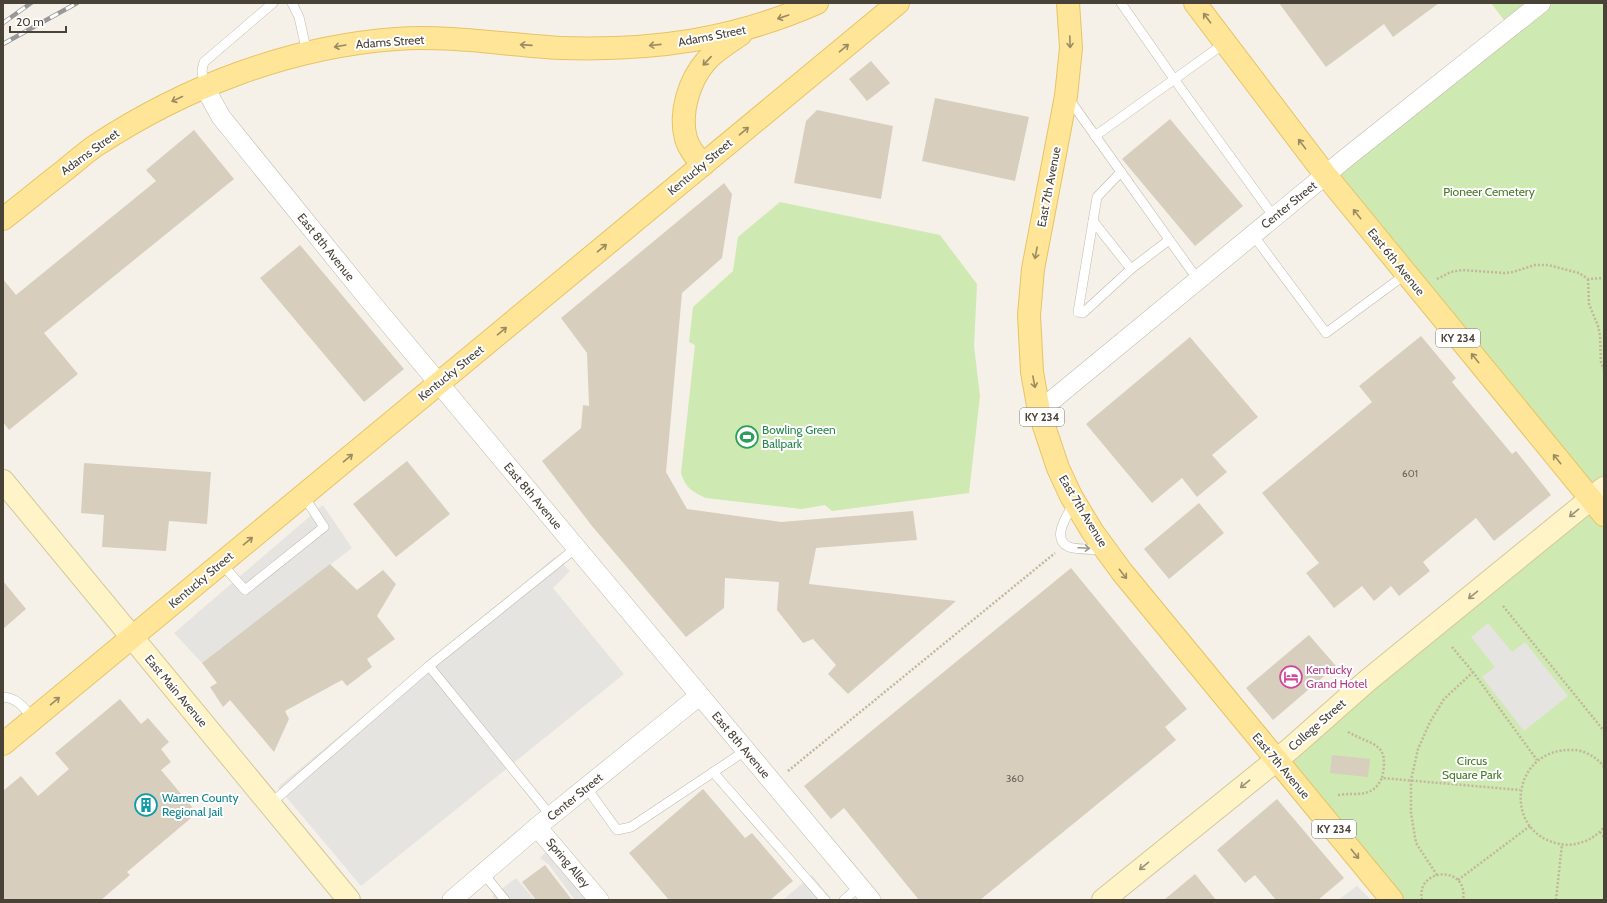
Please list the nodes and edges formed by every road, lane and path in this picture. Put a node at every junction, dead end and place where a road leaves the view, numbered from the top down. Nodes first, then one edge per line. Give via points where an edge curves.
1 (273, 3) edge
2 (292, 3) edge
3 (817, 3) edge
4 (898, 3) edge
5 (1068, 3) edge
6 (1121, 3) edge
7 (1195, 3) edge
8 (1541, 3) edge
9 (749, 28) junction
10 (1225, 43) junction
11 (307, 53) junction
12 (1174, 79) junction
13 (204, 86) junction
14 (1066, 96) junction
15 (1095, 136) junction
16 (703, 165) junction
17 (1121, 172) junction
18 (1326, 175) junction
19 (1274, 217) junction
20 (3, 219) edge
21 (1093, 221) junction
22 (1253, 235) junction
23 (1169, 240) junction
24 (1131, 269) junction
25 (1406, 274) junction
26 (1604, 278) edge
27 (1588, 279) junction
28 (1198, 280) junction
29 (1436, 280) dead end
30 (1604, 370) edge
31 (439, 383) junction
32 (1040, 411) junction
33 (3, 481) edge
34 (304, 495) junction
35 (1600, 501) edge
36 (1075, 502) junction
37 (576, 548) junction
38 (1106, 551) junction
39 (1056, 552) dead end
40 (221, 563) junction
41 (1503, 606) dead end
42 (132, 637) junction
43 (1452, 647) dead end
44 (429, 666) junction
45 (1473, 672) junction
46 (699, 696) junction
47 (3, 697) edge
48 (33, 719) junction
49 (1604, 731) edge
50 (1348, 732) dead end
51 (3, 744) edge
52 (745, 751) junction
53 (1276, 760) junction
54 (1537, 760) junction
55 (1604, 760) edge
56 (1601, 762) junction
57 (1604, 767) edge
58 (713, 772) junction
59 (786, 773) dead end
60 (1382, 778) junction
61 (1411, 780) junction
62 (586, 787) junction
63 (1520, 790) junction
64 (1338, 795) dead end
65 (270, 804) junction
66 (544, 821) junction
67 (1530, 826) junction
68 (1604, 827) edge
69 (1600, 832) junction
70 (1604, 837) edge
71 (1562, 844) junction
72 (483, 873) junction
73 (1437, 875) junction
74 (1458, 880) junction
75 (866, 893) edge
76 (1111, 897) edge
77 (349, 900) edge
78 (452, 900) edge
79 (505, 900) edge
80 (599, 900) edge
81 (825, 900) edge
82 (844, 900) edge
83 (1392, 900) edge
84 (1422, 900) edge
85 (1463, 900) edge
86 (1556, 900) edge

1 - 13 lane via 204,62
2 - 11 lane via 299,17
3 -> 9 main road, Adams Street
16 -> 4 main road, Kentucky Street
5 -> 14 main road, East 7th Avenue / KY 234 via 1071,48
6 - 12 lane
10 -> 7 main road, East 6th Avenue / KY 234
8 - 18 street, Center Street
9 -> 11 main road, Adams Street via 692,41 624,49 397,39
9 -> 16 main road via 708,59 696,74 689,89 684,130 692,152
10 - 12 lane
18 -> 10 main road, East 6th Avenue / KY 234
11 - 13 main road, Adams Street via 279,59
12 - 15 lane
12 - 19 lane
13 -> 20 main road, Adams Street via 153,110 94,147
13 - 31 street, East 8th Avenue via 221,116
14 - 15 lane
14 -> 32 main road, East 7th Avenue / KY 234 via 1033,270 1029,315 1032,372
15 - 17 lane
31 -> 16 main road, Kentucky Street
17 - 21 lane via 1097,197
17 - 23 lane
18 - 19 street, Center Street
25 -> 18 main road, East 6th Avenue / KY 234
19 - 22 street, Center Street
21 - 24 lane
21 - 24 lane via 1078,312 1083,314
22 - 25 lane via 1326,333
22 - 28 street, Center Street
23 - 24 lane
23 - 28 lane
35 -> 25 main road, East 6th Avenue / KY 234
26 - 27 path
27 - 29 path via 1580,273 1548,265 1535,265 1504,273 1462,270 1451,272
27 - 30 path via 1589,304 1598,326
28 - 32 street, Center Street
34 -> 31 main road, Kentucky Street
31 - 37 street, East 8th Avenue
32 - 36 main road, East 7th Avenue / KY 234 via 1058,468
33 - 42 street, East Main Avenue
40 -> 34 main road, Kentucky Street
34 - 40 lane via 324,527 245,590
35 -> 53 street, College Street via 1373,676
36 - 38 main road, East 7th Avenue / KY 234
36 -> 38 lane via 1062,523 1061,535 1065,544 1070,548
37 - 44 lane
37 - 46 street, East 8th Avenue
38 -> 53 main road, East 7th Avenue / KY 234
39 - 59 path
40 - 42 main road, Kentucky Street
41 - 49 path
48 -> 42 main road, Kentucky Street
42 - 65 street, East Main Avenue
43 - 45 path
44 - 65 lane
44 - 66 lane
45 - 54 path
45 - 61 path via 1444,699 1430,722 1418,749
46 - 52 street, East 8th Avenue
46 - 62 street, Center Street
47 - 48 lane via 18,702
48 - 51 main road, Kentucky Street
50 - 60 path via 1378,746 1384,757
52 - 58 lane
52 - 75 street, East 8th Avenue
53 -> 76 street, College Street
53 -> 83 main road, East 7th Avenue / KY 234
54 - 56 path via 1549,753 1576,750 1590,754
54 - 63 path via 1526,774
55 - 56 path
56 - 57 path
58 - 62 lane via 631,827 617,830
58 - 81 lane
60 - 61 path
60 - 64 path via 1379,785 1367,794
61 - 63 path
61 - 73 path via 1411,813 1416,843
62 - 66 street, Center Street
63 - 67 path via 1523,815
65 - 77 street, East Main Avenue
66 - 72 street, Center Street
66 - 80 street, Spring Alley
67 - 71 path via 1539,835
67 - 74 path
68 - 69 path
69 - 70 path
69 - 71 path via 1576,844
71 - 86 path
72 - 78 street, Center Street
72 - 79 lane
73 - 74 path via 1448,875
73 - 84 path via 1425,883
74 - 85 path via 1464,892
75 - 82 lane

